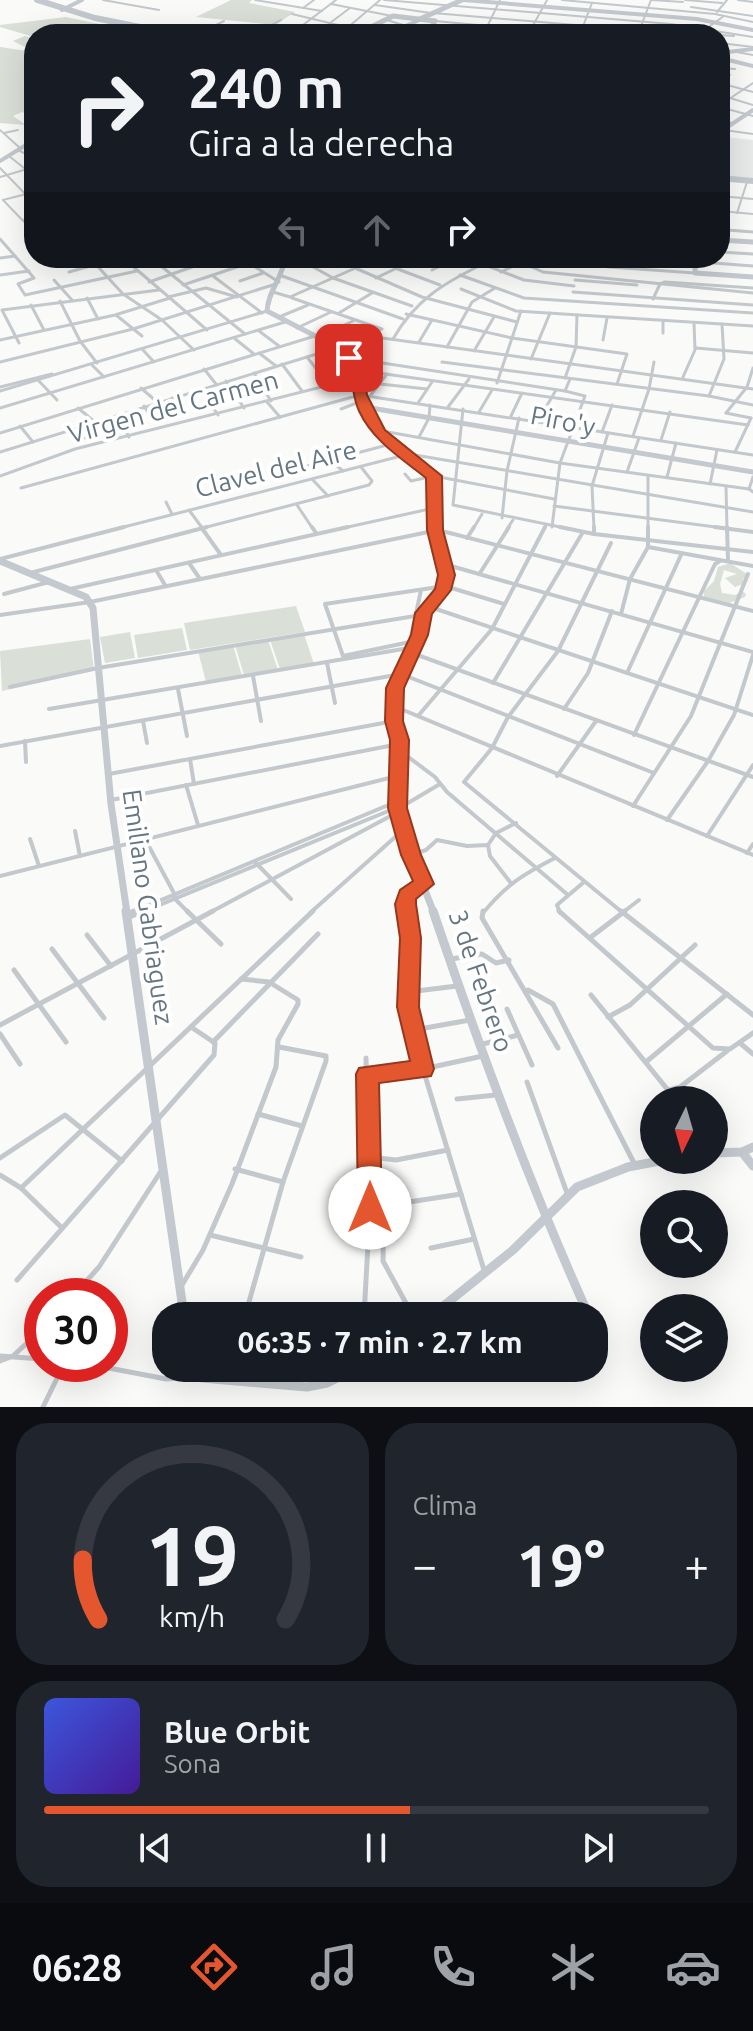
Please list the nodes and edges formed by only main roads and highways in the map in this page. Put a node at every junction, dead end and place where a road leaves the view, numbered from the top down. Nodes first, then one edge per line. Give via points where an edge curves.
1 (35, 0) edge
2 (82, 0) edge
3 (461, 0) edge
4 (500, 2) edge
5 (63, 10) junction
6 (419, 20) junction
7 (120, 24) edge
8 (124, 24) edge
9 (378, 24) edge
10 (410, 24) edge
11 (433, 24) edge
12 (726, 24) edge
13 (730, 25) edge
14 (753, 30) edge
15 (753, 50) edge
16 (730, 52) edge
17 (730, 60) edge
18 (753, 66) edge
19 (752, 110) edge
20 (730, 124) edge
21 (24, 146) edge
22 (4, 157) edge
23 (730, 179) edge
24 (751, 182) edge
25 (730, 241) edge
26 (753, 242) edge
27 (283, 268) edge
28 (695, 268) edge
29 (753, 277) edge
30 (362, 401) junction
31 (753, 475) edge
32 (0, 560) edge
33 (753, 1147) edge
34 (728, 1152) edge
35 (742, 1152) junction
36 (640, 1164) edge
37 (753, 1166) edge
38 (545, 1219) junction
39 (182, 1302) edge
40 (447, 1302) edge
41 (583, 1302) edge
42 (256, 1382) edge
43 (327, 1382) edge

1 - 5 highway
1 - 5 highway
2 - 5 main road
3 - 4 main road
3 - 6 main road
4 - 12 main road
5 - 7 highway
5 - 8 highway
6 - 9 main road via 393,16
6 - 10 main road
6 - 11 main road
13 - 14 main road
15 - 16 main road
17 - 18 main road
19 - 20 main road
21 - 22 main road
23 - 24 highway
25 - 26 main road
27 - 30 main road via 264,312 317,336 349,358 357,370
28 - 29 main road via 695,273
30 - 31 main road, Piro'y via 429,418
30 - 38 main road, 3 de Febrero via 377,430 434,476 435,530 447,575 445,586 427,607 395,688 398,806 496,1095
32 - 39 main road, Emiliano Gabriaguez via 90,602 110,800
33 - 35 main road
34 - 35 main road
35 - 37 main road
36 - 38 main road via 591,1180 568,1194
38 - 40 main road
38 - 41 main road, 3 de Febrero
42 - 43 main road

